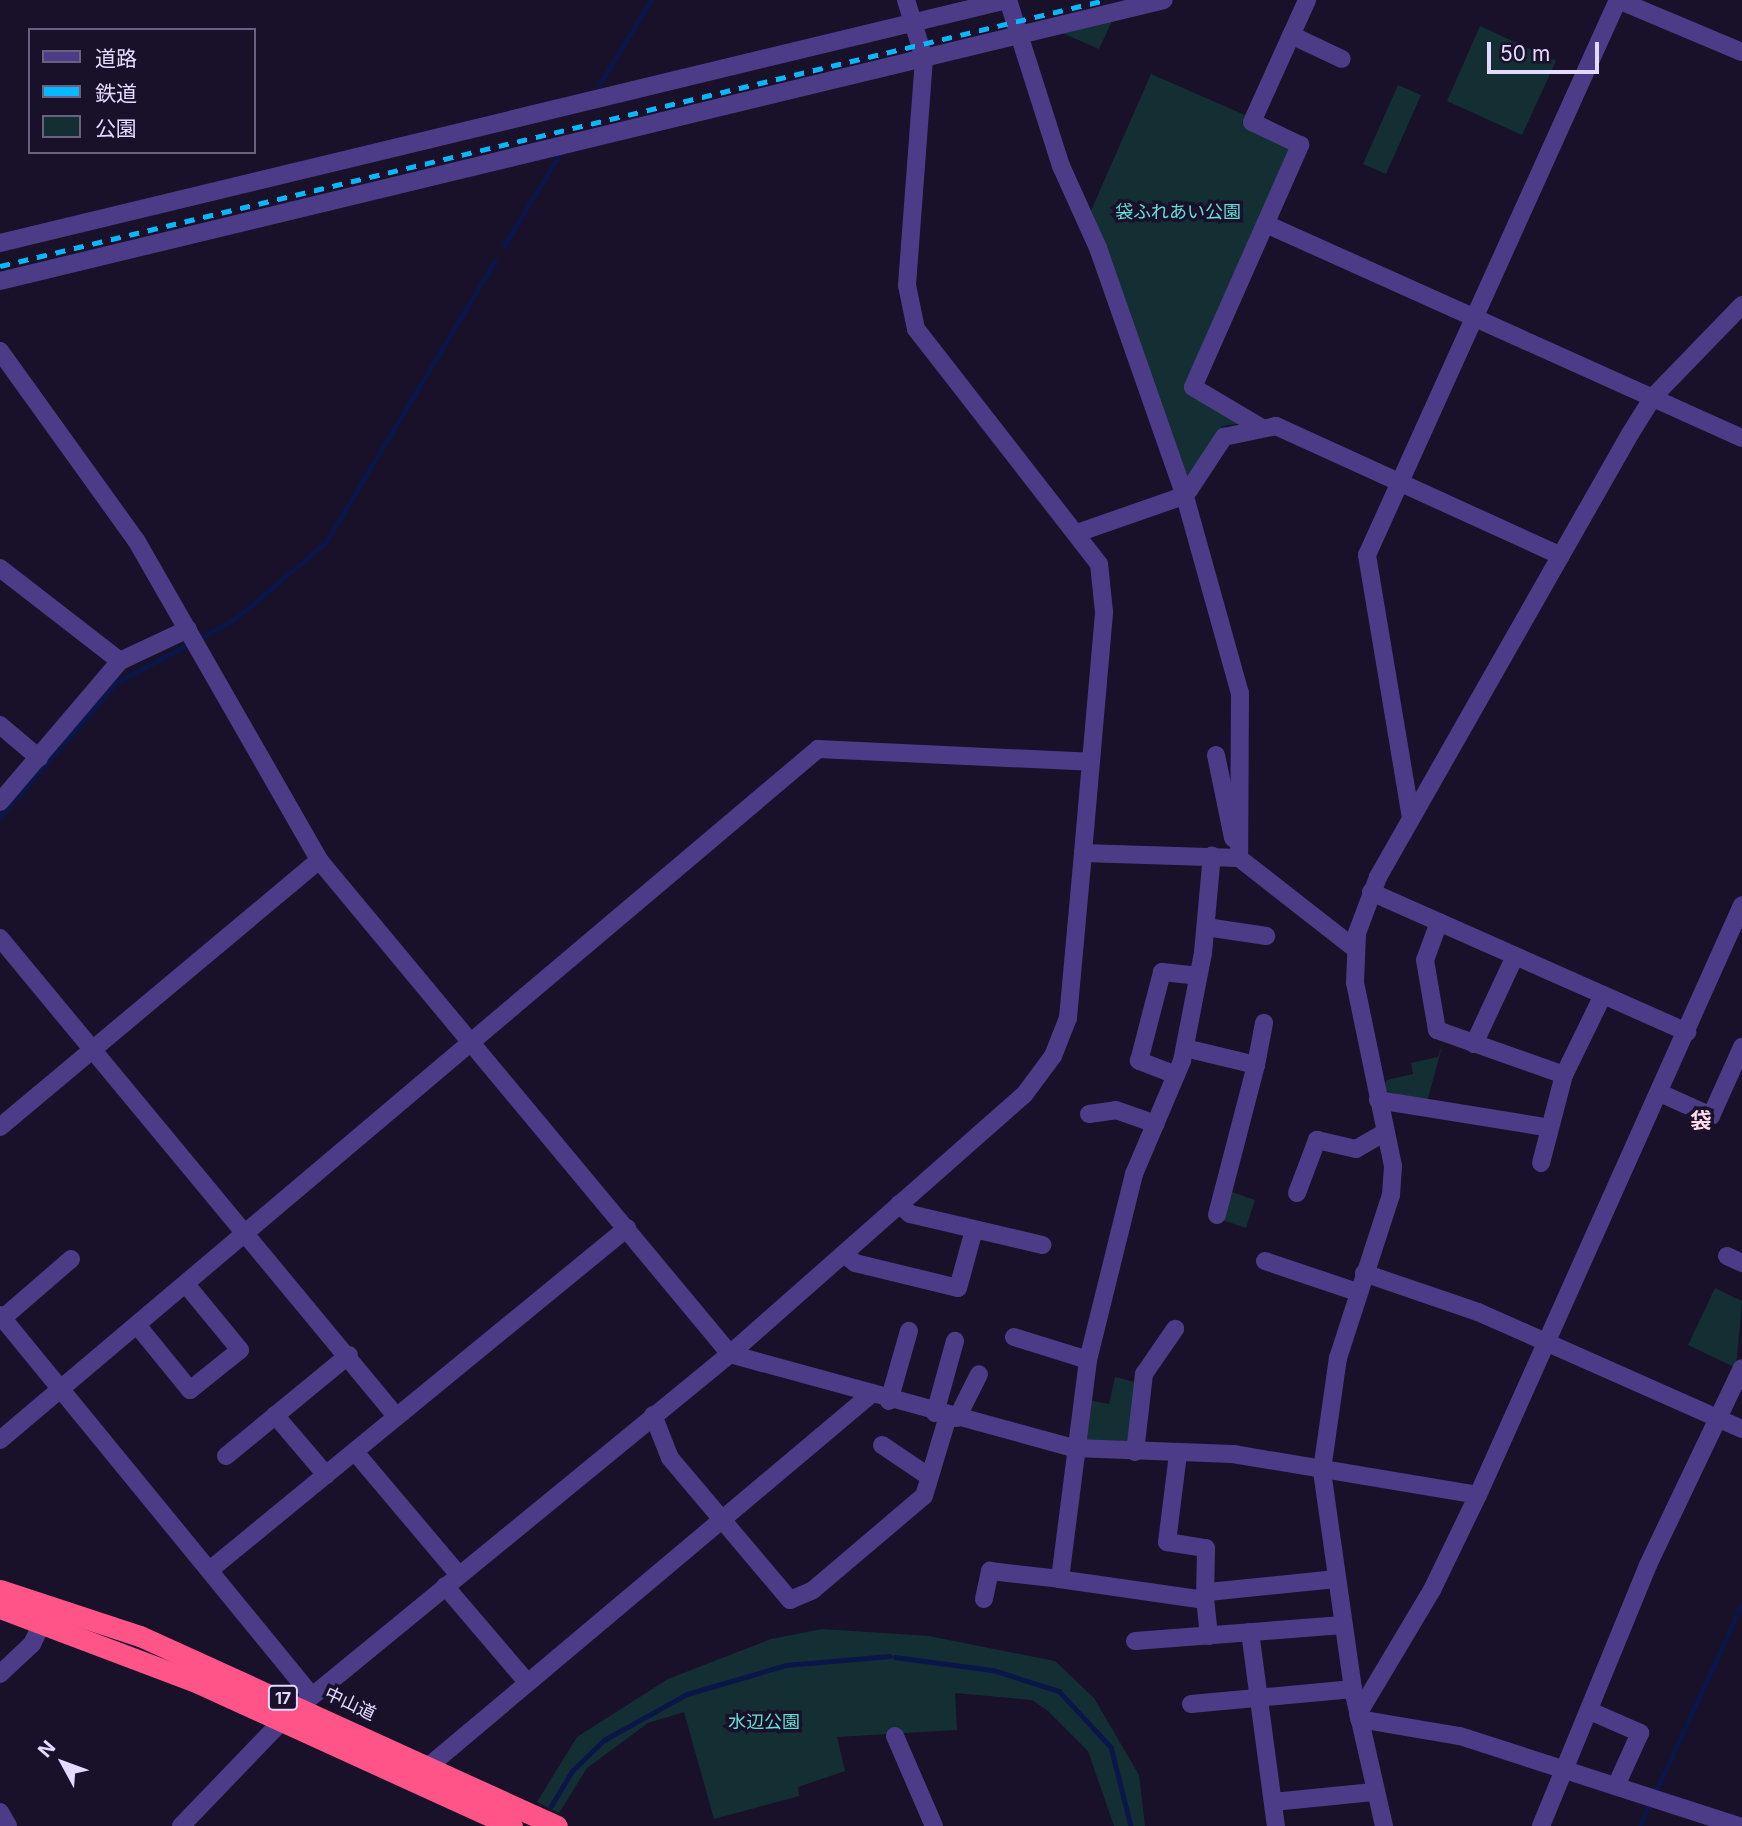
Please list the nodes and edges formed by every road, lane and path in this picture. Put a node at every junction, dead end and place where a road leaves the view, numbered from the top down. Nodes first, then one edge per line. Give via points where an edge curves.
1 (906, 0) edge
2 (1008, 0) edge
3 (1164, 0) edge
4 (1307, 0) edge
5 (1618, 0) edge
6 (918, 22) junction
7 (1022, 34) junction
8 (1291, 35) junction
9 (1742, 52) edge
10 (924, 58) junction
11 (1342, 59) dead end
12 (1266, 223) junction
13 (0, 243) edge
14 (0, 281) edge
15 (1742, 305) edge
16 (1474, 317) junction
17 (4, 362) edge
18 (1653, 397) junction
19 (1262, 428) junction
20 (1742, 438) edge
21 (1401, 484) junction
22 (1184, 494) junction
23 (1080, 532) junction
24 (1561, 556) junction
25 (0, 568) edge
26 (188, 629) junction
27 (120, 661) junction
28 (0, 725) edge
29 (1216, 755) dead end
30 (38, 758) junction
31 (1091, 762) junction
32 (0, 802) edge
33 (1411, 818) junction
34 (1083, 853) junction
35 (1212, 855) junction
36 (1238, 857) junction
37 (319, 860) junction
38 (1371, 891) junction
39 (1741, 909) edge
40 (1438, 922) junction
41 (1206, 927) junction
42 (1266, 936) dead end
43 (0, 938) edge
44 (1354, 948) junction
45 (1515, 956) junction
46 (1198, 976) junction
47 (1603, 995) junction
48 (1264, 1023) dead end
49 (1687, 1032) junction
50 (470, 1041) junction
51 (1474, 1044) junction
52 (1742, 1047) edge
53 (1185, 1048) junction
54 (95, 1049) junction
55 (1255, 1065) junction
56 (1176, 1075) junction
57 (1564, 1075) junction
58 (1660, 1093) junction
59 (1378, 1100) junction
60 (1089, 1114) dead end
61 (1156, 1124) junction
62 (0, 1126) edge
63 (1550, 1128) junction
64 (1385, 1132) junction
65 (1541, 1163) dead end
66 (1297, 1193) dead end
67 (899, 1205) junction
68 (1217, 1215) dead end
69 (627, 1228) junction
70 (974, 1230) junction
71 (248, 1234) junction
72 (1042, 1245) dead end
73 (844, 1254) junction
74 (71, 1259) dead end
75 (1265, 1261) dead end
76 (1364, 1273) junction
77 (189, 1288) junction
78 (1357, 1292) junction
79 (1, 1317) edge
80 (138, 1327) junction
81 (1175, 1329) dead end
82 (909, 1331) dead end
83 (1014, 1337) dead end
84 (955, 1342) dead end
85 (1548, 1346) junction
86 (730, 1354) junction
87 (349, 1355) junction
88 (1088, 1360) junction
89 (1742, 1368) edge
90 (979, 1374) dead end
91 (63, 1391) junction
92 (869, 1396) junction
93 (889, 1401) junction
94 (275, 1415) junction
95 (653, 1415) junction
96 (396, 1416) junction
97 (947, 1416) junction
98 (1719, 1420) junction
99 (1742, 1429) edge
100 (0, 1440) edge
101 (882, 1445) dead end
102 (0, 1448) edge
103 (1074, 1448) junction
104 (355, 1452) junction
105 (1135, 1452) junction
106 (1178, 1454) junction
107 (226, 1456) dead end
108 (1322, 1470) junction
109 (326, 1475) junction
110 (928, 1476) junction
111 (1478, 1495) junction
112 (722, 1521) junction
113 (211, 1569) junction
114 (459, 1575) junction
115 (1060, 1579) junction
116 (1336, 1580) junction
117 (444, 1586) junction
118 (0, 1590) edge
119 (1207, 1596) junction
120 (984, 1599) dead end
121 (0, 1608) edge
122 (43, 1621) junction
123 (1342, 1625) junction
124 (1250, 1632) junction
125 (1209, 1636) junction
126 (1135, 1641) dead end
127 (0, 1674) edge
128 (526, 1681) junction
129 (1353, 1689) junction
130 (1255, 1698) junction
131 (306, 1701) junction
132 (1191, 1704) dead end
133 (1590, 1711) junction
134 (1358, 1716) junction
135 (283, 1720) junction
136 (895, 1736) dead end
137 (429, 1766) junction
138 (1565, 1770) junction
139 (1616, 1786) junction
140 (1374, 1792) junction
141 (1273, 1802) junction
142 (0, 1812) edge
143 (501, 1824) edge
144 (1740, 1824) edge
145 (1387, 1825) edge
146 (8, 1826) edge
147 (181, 1826) edge
148 (557, 1826) edge
149 (934, 1826) edge
150 (1276, 1826) edge
151 (1541, 1826) edge

1 - 6 street
2 - 6 street
2 - 7 street
3 - 7 street
4 - 8 street
5 - 9 street
5 - 16 street
6 - 10 street
6 - 13 street
7 - 10 street
7 - 22 street via 1061,166 1098,248
8 - 11 street
8 - 12 street via 1252,122 1300,145
10 - 14 street
10 - 23 street via 907,285 916,329
12 - 16 street
12 - 19 street via 1193,387
15 - 18 street
16 - 18 street
16 - 21 street
17 - 26 street via 136,540
18 - 20 street
18 - 24 street
19 - 21 street via 1276,426
19 - 22 street via 1224,437
21 - 24 street
21 - 33 street via 1367,555
22 - 23 street
22 - 36 street via 1240,693
23 - 31 street via 1099,564 1104,612
24 - 33 street
25 - 27 street
26 - 27 street
26 - 37 street
27 - 30 street
28 - 30 street
29 - 36 street
30 - 32 street
31 - 34 street
31 - 50 street via 818,749
33 - 38 street
34 - 35 street via 1189,861
34 - 67 street via 1068,1018 1053,1056 1024,1095
35 - 36 street
35 - 41 street
36 - 44 street
37 - 50 street
37 - 54 street
38 - 40 street
38 - 44 street
39 - 49 street
40 - 45 street
40 - 51 street via 1425,960 1437,1030
41 - 42 street
41 - 46 street
43 - 54 street
44 - 59 street via 1357,995
45 - 47 street
45 - 51 street
46 - 53 street
46 - 56 street via 1161,972 1139,1061
47 - 49 street
47 - 57 street
48 - 55 street
49 - 58 street
50 - 69 street
50 - 71 street
51 - 57 street
52 - 58 street via 1711,1116
53 - 55 street
53 - 56 street
54 - 62 street
54 - 71 street
55 - 68 street
56 - 61 street
57 - 63 street
58 - 85 street
59 - 63 street
59 - 64 street
60 - 61 street via 1116,1110
61 - 88 street via 1124,1210
63 - 65 street
64 - 66 street via 1356,1149 1317,1140
64 - 76 street via 1391,1195
67 - 70 street via 910,1214
67 - 73 street
69 - 86 street
69 - 96 street
70 - 72 street
70 - 73 street via 958,1288 855,1263
71 - 77 street
71 - 80 street
71 - 87 street
73 - 86 street
74 - 79 street
75 - 78 street
76 - 78 street
76 - 85 street via 1478,1312
77 - 80 street
77 - 80 street via 240,1350 190,1390
78 - 108 street via 1325,1422
79 - 91 street
80 - 91 street
81 - 105 street via 1144,1374
82 - 93 street
83 - 88 street
84 - 97 street
85 - 98 street
85 - 111 street
86 - 92 street
86 - 95 street
87 - 94 street
87 - 96 street
88 - 103 street
89 - 98 street
90 - 97 street
91 - 100 street
91 - 102 street
91 - 113 street
92 - 93 street
92 - 112 street
93 - 97 street
94 - 107 street
94 - 109 street
95 - 112 street via 670,1458
95 - 114 street
96 - 104 street
97 - 103 street
97 - 110 street
98 - 99 street
98 - 133 street via 1648,1565
101 - 110 street
103 - 105 street
103 - 115 street
104 - 109 street
104 - 114 street
105 - 106 street
106 - 108 street via 1233,1454
106 - 119 street via 1167,1542 1206,1548
108 - 111 street
108 - 116 street
109 - 113 street
110 - 112 street via 924,1496 794,1600
111 - 134 street via 1432,1590
112 - 128 street
113 - 131 street
114 - 117 street
115 - 119 street
115 - 120 street via 990,1571
116 - 119 street
116 - 123 street
117 - 128 street
117 - 131 street
118 - 131 highway, 中山道 / 17 via 140,1636
119 - 125 street
121 - 122 highway, 17
122 - 127 street via 32,1644
122 - 135 highway, 17
123 - 124 street
123 - 129 street
124 - 125 street
124 - 130 street
125 - 126 street
128 - 137 street
129 - 130 street
129 - 134 street
130 - 132 street
130 - 141 street
131 - 135 street
131 - 137 highway, 中山道 / 17
133 - 138 street
133 - 139 street via 1640,1734
134 - 138 street via 1460,1736
134 - 140 street
135 - 143 highway, 17
135 - 147 street
136 - 149 street
137 - 148 highway, 中山道 / 17
138 - 139 street
138 - 151 street
139 - 144 street
140 - 141 street
140 - 145 street
141 - 150 street
142 - 146 street

